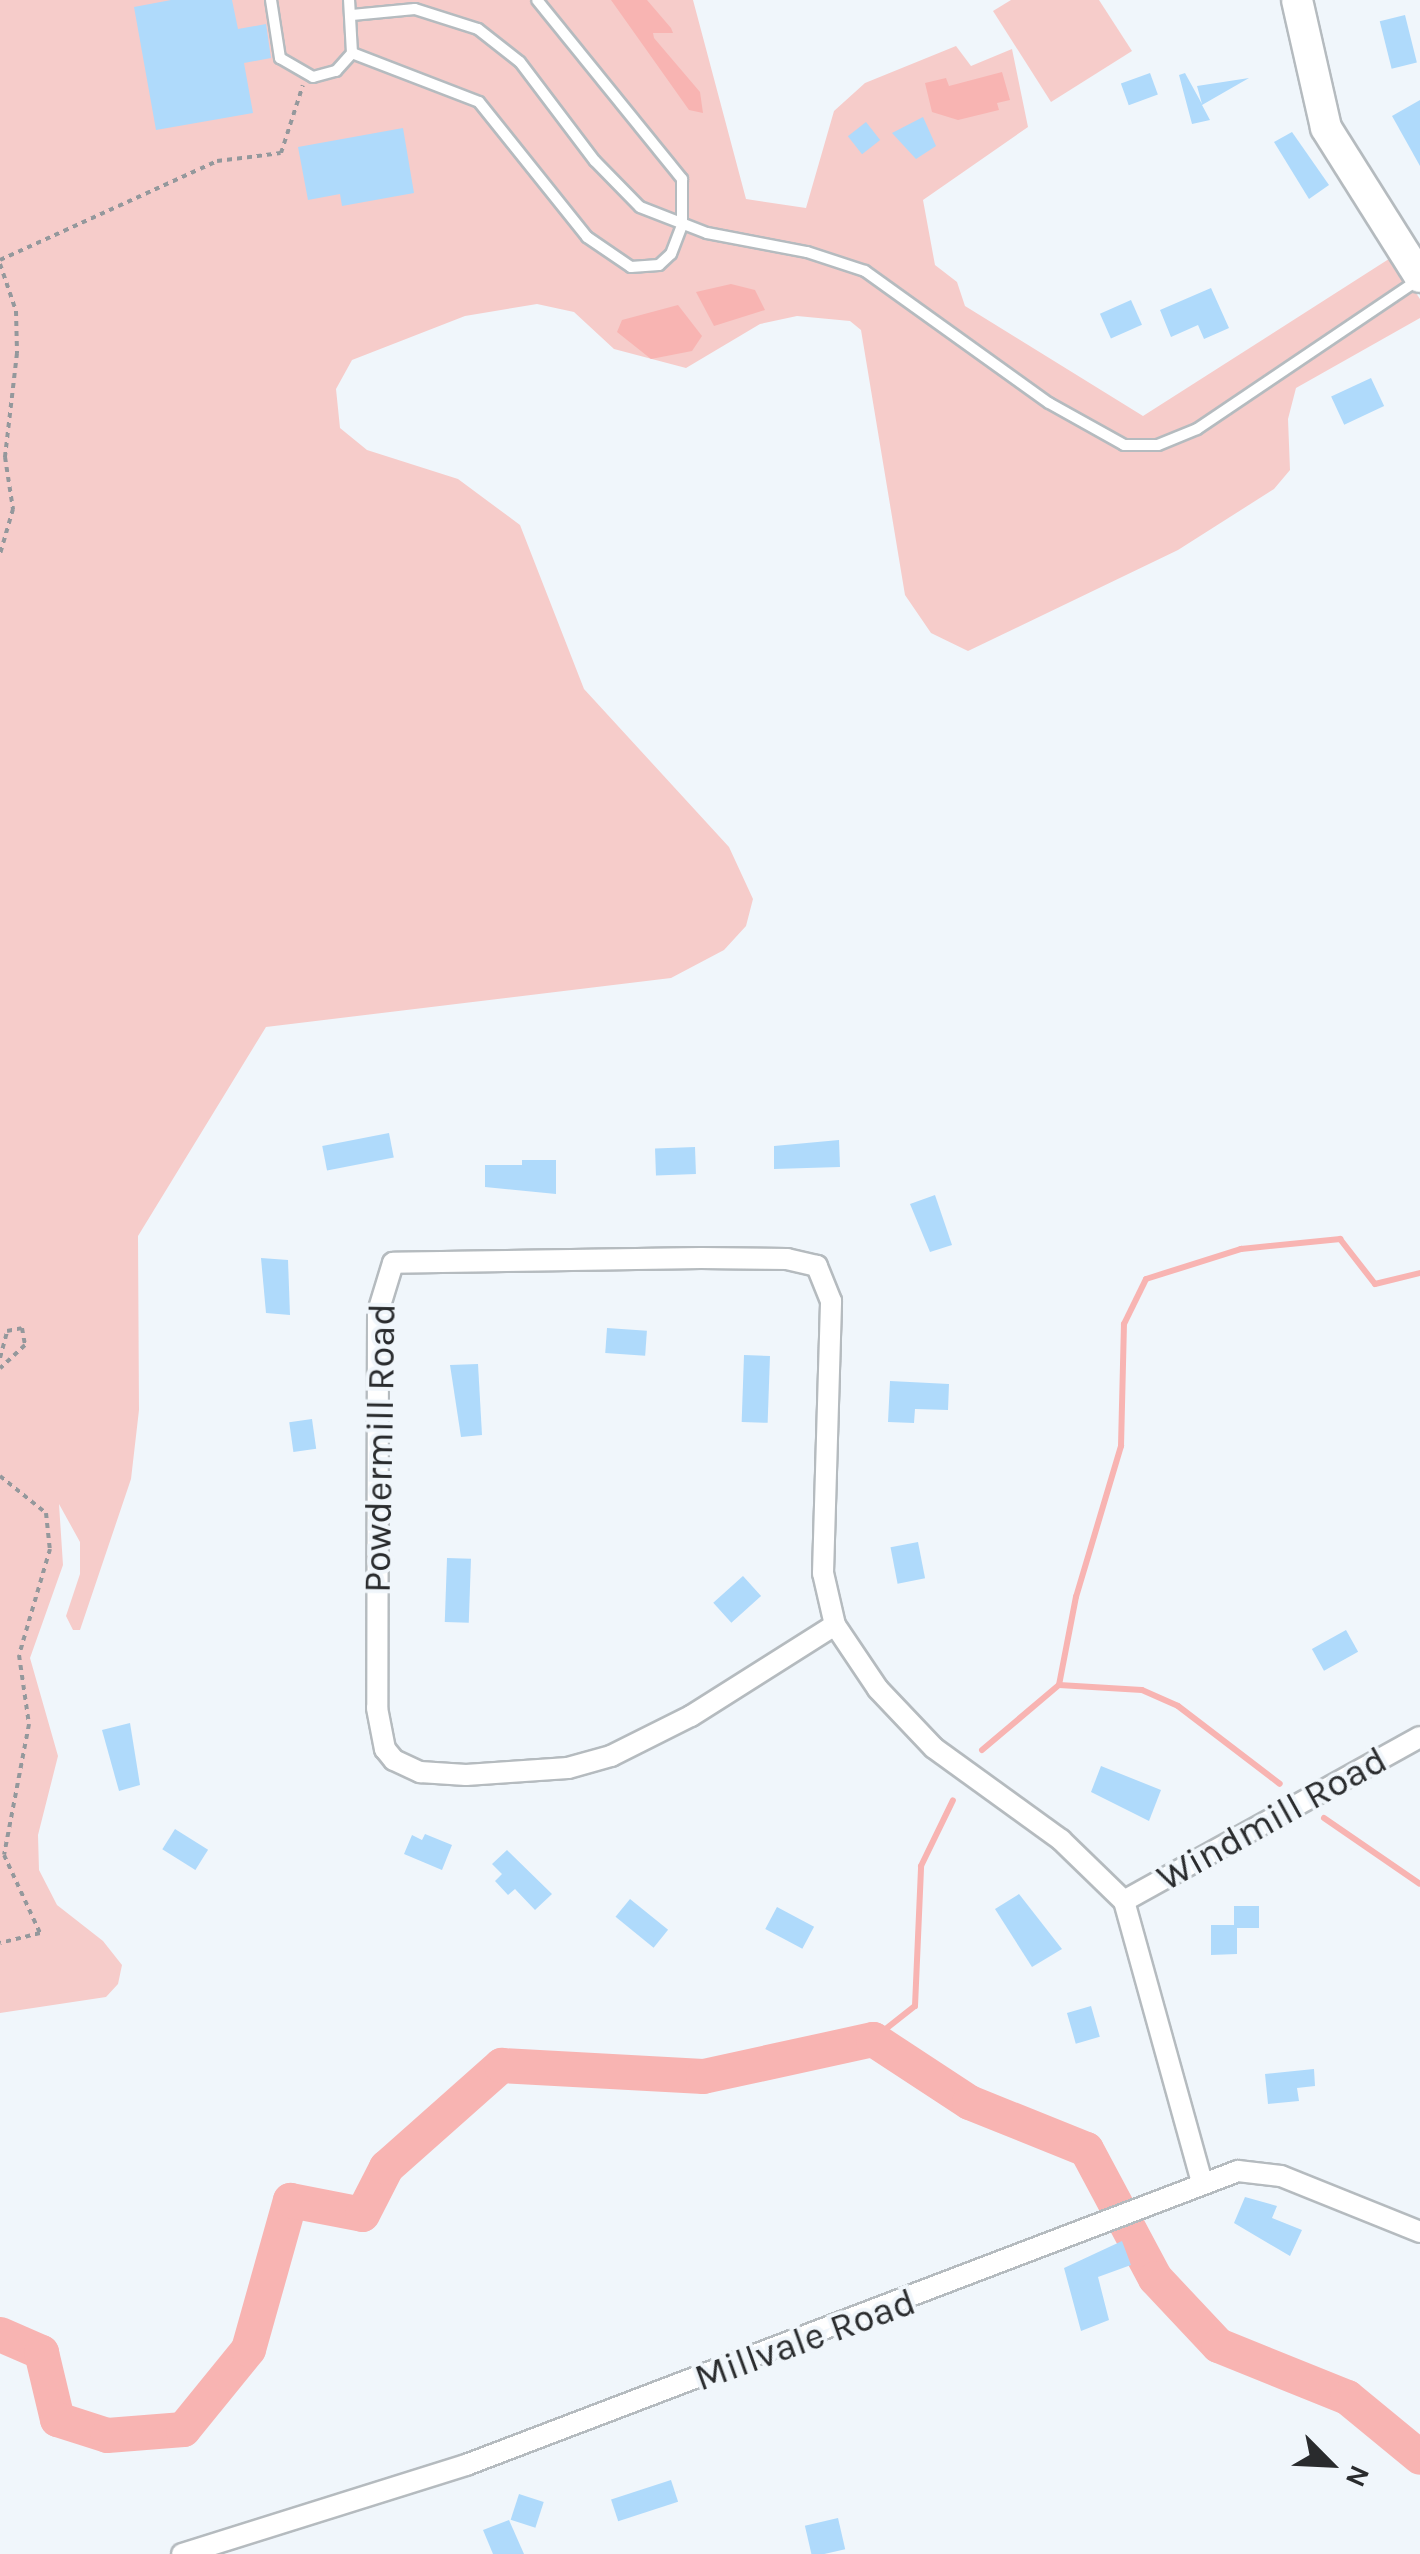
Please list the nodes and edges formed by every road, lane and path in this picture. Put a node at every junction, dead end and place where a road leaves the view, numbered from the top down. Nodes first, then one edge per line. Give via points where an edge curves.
1 (271, 0) edge
2 (349, 0) edge
3 (537, 0) edge
4 (1297, 0) edge
5 (352, 15) junction
6 (352, 53) junction
7 (306, 76) junction
8 (682, 225) junction
9 (0, 262) edge
10 (1420, 278) edge
11 (0, 554) edge
12 (0, 1358) edge
13 (0, 1368) edge
14 (0, 1476) edge
15 (835, 1625) junction
16 (1420, 1737) edge
17 (1124, 1901) junction
18 (0, 1943) edge
19 (1202, 2182) junction
20 (1420, 2232) edge
21 (182, 2554) edge

1 - 7 lane via 276,51
2 - 5 lane
3 - 8 lane via 682,178
4 - 10 street via 1326,128
5 - 6 lane
5 - 8 lane via 415,9 490,36 528,72 624,193
6 - 7 lane via 329,74
6 - 8 lane via 479,102 572,224 624,264 659,265 672,254
7 - 9 path via 281,153 218,161
8 - 10 lane via 865,271 1083,426 1138,446 1197,429
9 - 11 path via 16,311 17,353 6,457 13,509
12 - 13 path via 7,1331 22,1328 25,1346
14 - 18 path via 46,1513 50,1549 19,1655 29,1724 4,1856 40,1933
15 - 15 street, Powdermill Road via 692,1716 610,1756 568,1768 466,1774 420,1772 394,1760 376,1708 378,1312 394,1263 701,1258 817,1266 830,1301 823,1574
15 - 17 street, Powdermill Road via 878,1689 934,1748 1061,1840
16 - 17 street, Windmill Road
17 - 19 street
19 - 20 street, Millvale Road via 1238,2171 1281,2176
19 - 21 street, Millvale Road via 466,2465

